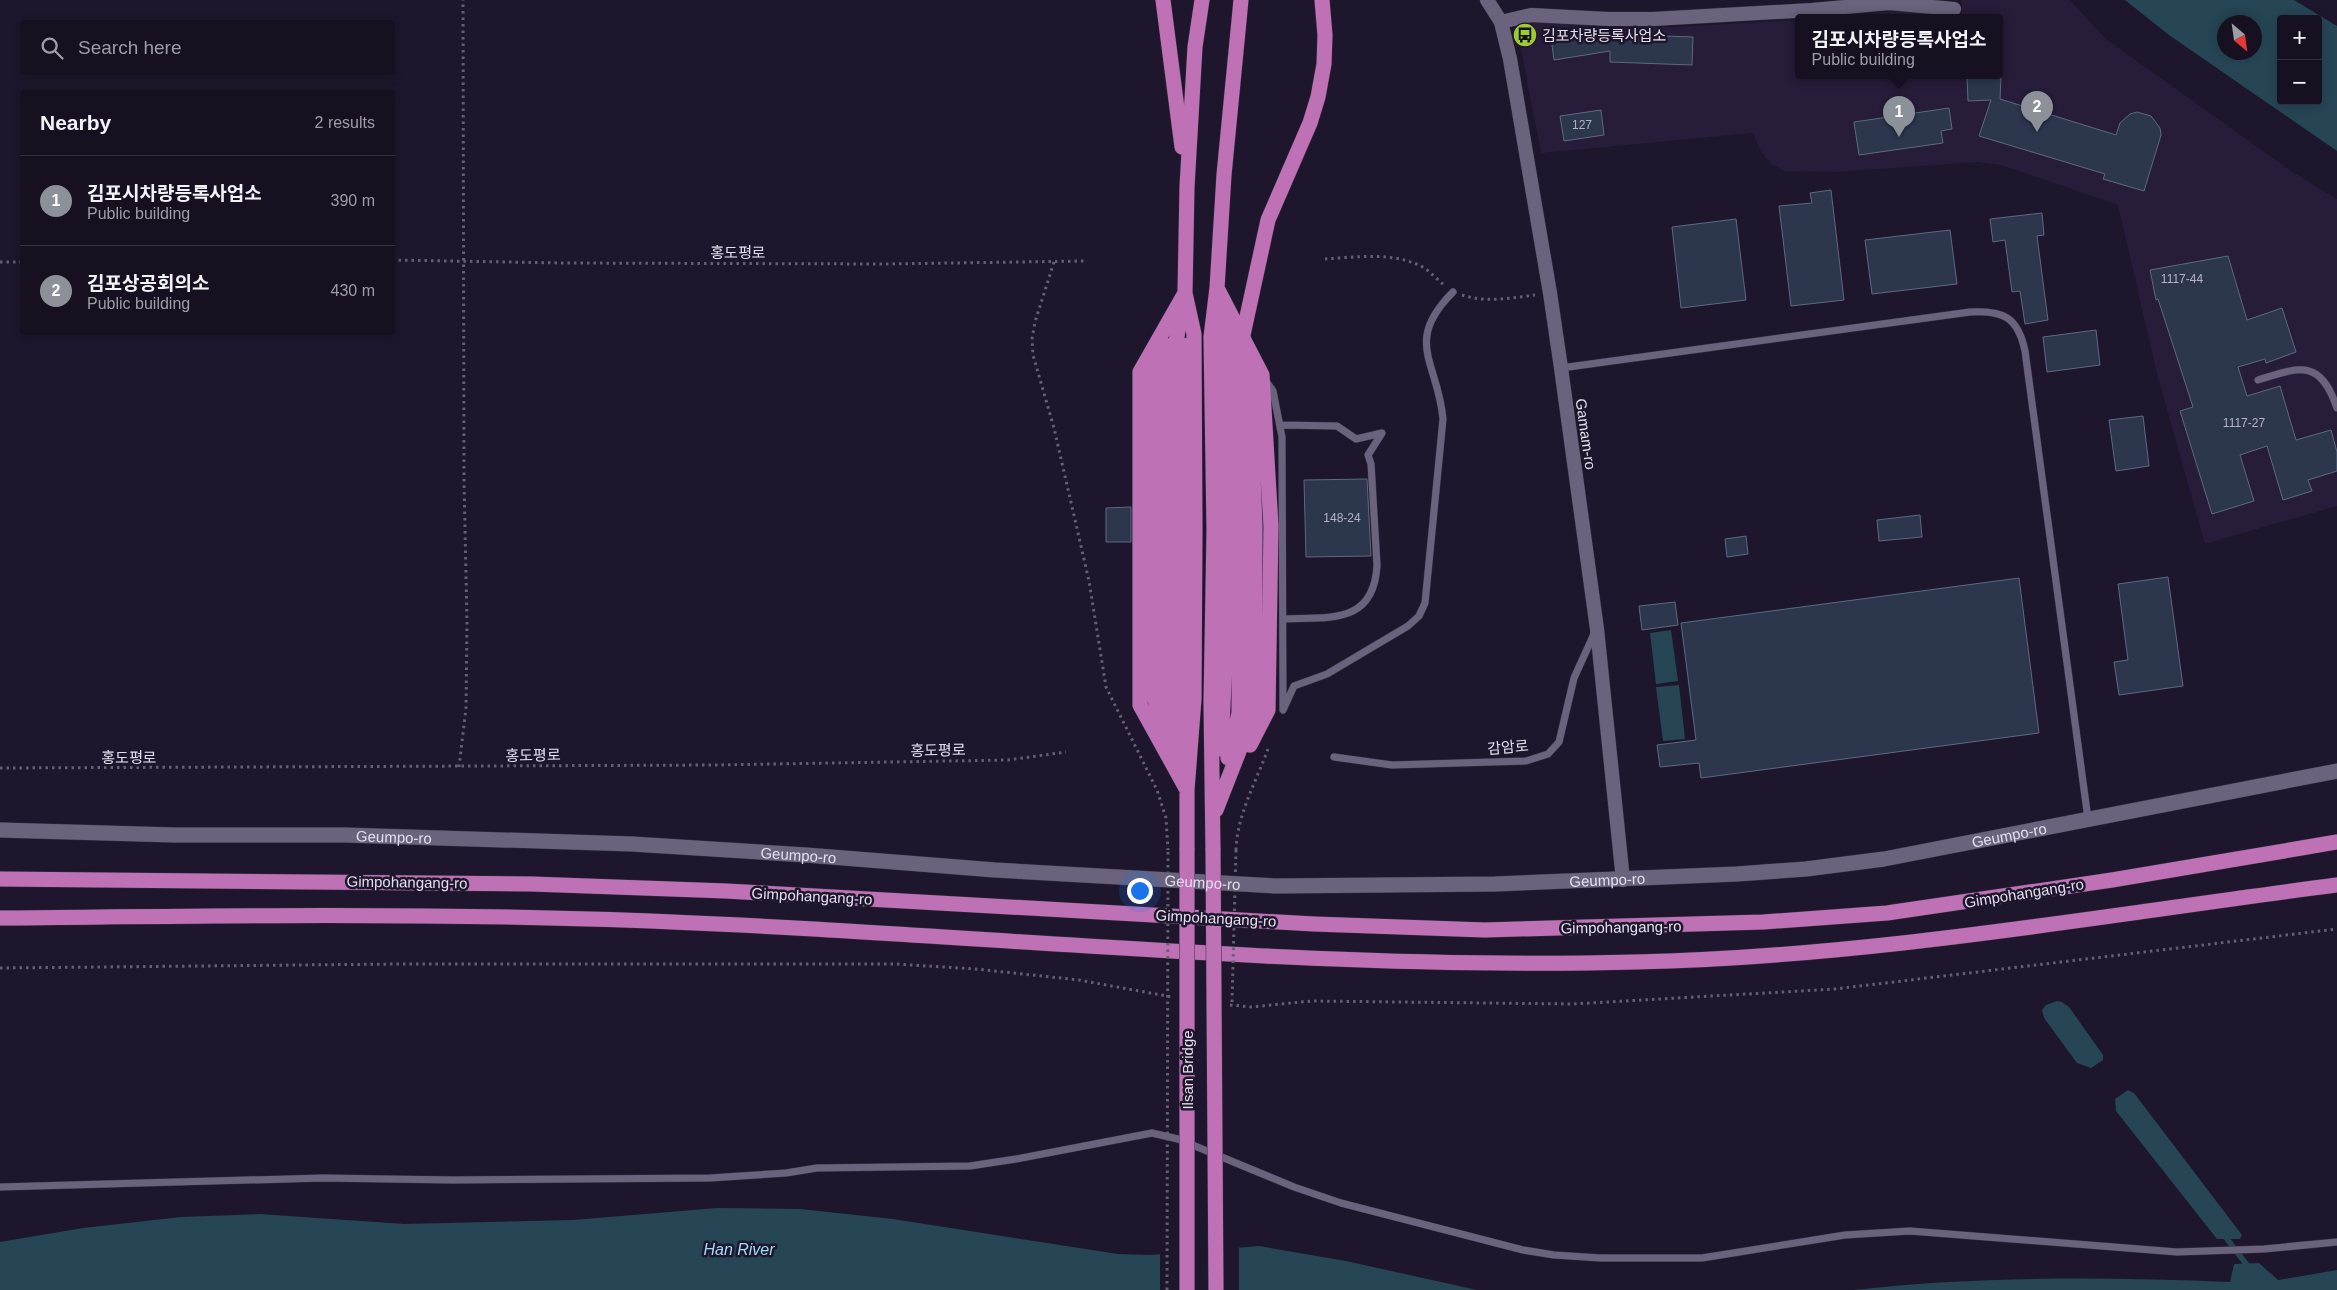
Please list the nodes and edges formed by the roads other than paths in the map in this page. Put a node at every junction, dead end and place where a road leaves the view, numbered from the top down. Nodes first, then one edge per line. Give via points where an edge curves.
1 (1163, 0) edge
2 (1202, 0) edge
3 (1241, 0) edge
4 (1322, 0) edge
5 (1486, 0) edge
6 (1954, 10) dead end
7 (1500, 22) junction
8 (1187, 187) junction
9 (1217, 288) junction
10 (1453, 292) road end
11 (1185, 293) junction
12 (1243, 335) junction
13 (1561, 368) junction
14 (1262, 375) junction
15 (2258, 380) dead end
16 (2337, 408) edge
17 (1280, 425) junction
18 (1284, 619) junction
19 (1597, 629) junction
20 (1334, 757) dead end
21 (2337, 771) edge
22 (1187, 790) junction
23 (1213, 817) junction
24 (2088, 819) junction
25 (0, 830) edge
26 (2337, 842) edge
27 (0, 879) edge
28 (1623, 880) junction
29 (2337, 885) edge
30 (0, 918) edge
31 (0, 1187) edge
32 (2337, 1242) edge
33 (1187, 1290) edge
34 (1216, 1290) edge

1 - 8 highway
2 - 8 highway via 1195,47
3 - 9 highway
4 - 12 highway via 1324,64 1318,97 1268,220
5 - 7 street, Gamam-ro
6 - 7 street via 1889,3 1653,19 1531,15
7 - 13 street, Gamam-ro via 1518,96
8 - 11 highway
9 - 12 highway
9 - 23 highway via 1211,337
9 - 23 highway via 1237,363 1239,713
10 - 18 lane via 1437,307 1426,336 1443,419 1425,603 1419,616 1408,626 1327,674 1294,686 1283,710
11 - 22 highway via 1194,334 1195,521 1194,699
11 - 22 highway via 1170,374 1167,528 1168,701
11 - 22 highway via 1140,372 1140,705
12 - 14 highway
12 - 23 highway via 1250,398 1254,517 1254,713
13 - 19 street, Gamam-ro
13 - 24 lane via 1970,312 1988,311 2008,318 2022,337 2025,351
14 - 17 lane via 1273,391
14 - 23 highway via 1271,526 1268,710
15 - 16 lane via 2292,370 2310,371 2326,382
17 - 18 lane
17 - 18 lane via 1337,426 1356,439 1382,433 1368,455 1377,565 1372,590 1348,616
19 - 20 lane, 감암로 via 1574,678 1559,742 1548,754 1526,761 1392,765
19 - 28 street, Gamam-ro
21 - 24 main road, Geumpo-ro
22 - 33 highway, Ilsan Bridge, bridge
23 - 34 highway, Ilsan Bridge, bridge
24 - 28 main road, Geumpo-ro via 1884,859 1806,869
25 - 28 main road, Geumpo-ro via 345,835 632,844 1274,886
26 - 27 highway, Gimpohangang-ro via 2024,894 1887,913 1763,922 1485,930 532,884
29 - 30 highway via 1897,945 1643,962 1496,965 590,919 315,916
31 - 32 lane via 322,1178 710,1178 826,1167 970,1166 1152,1133 1178,1139 1341,1203 1523,1250 1554,1254 1601,1258 1702,1258 1845,1235 1910,1231 2176,1252

